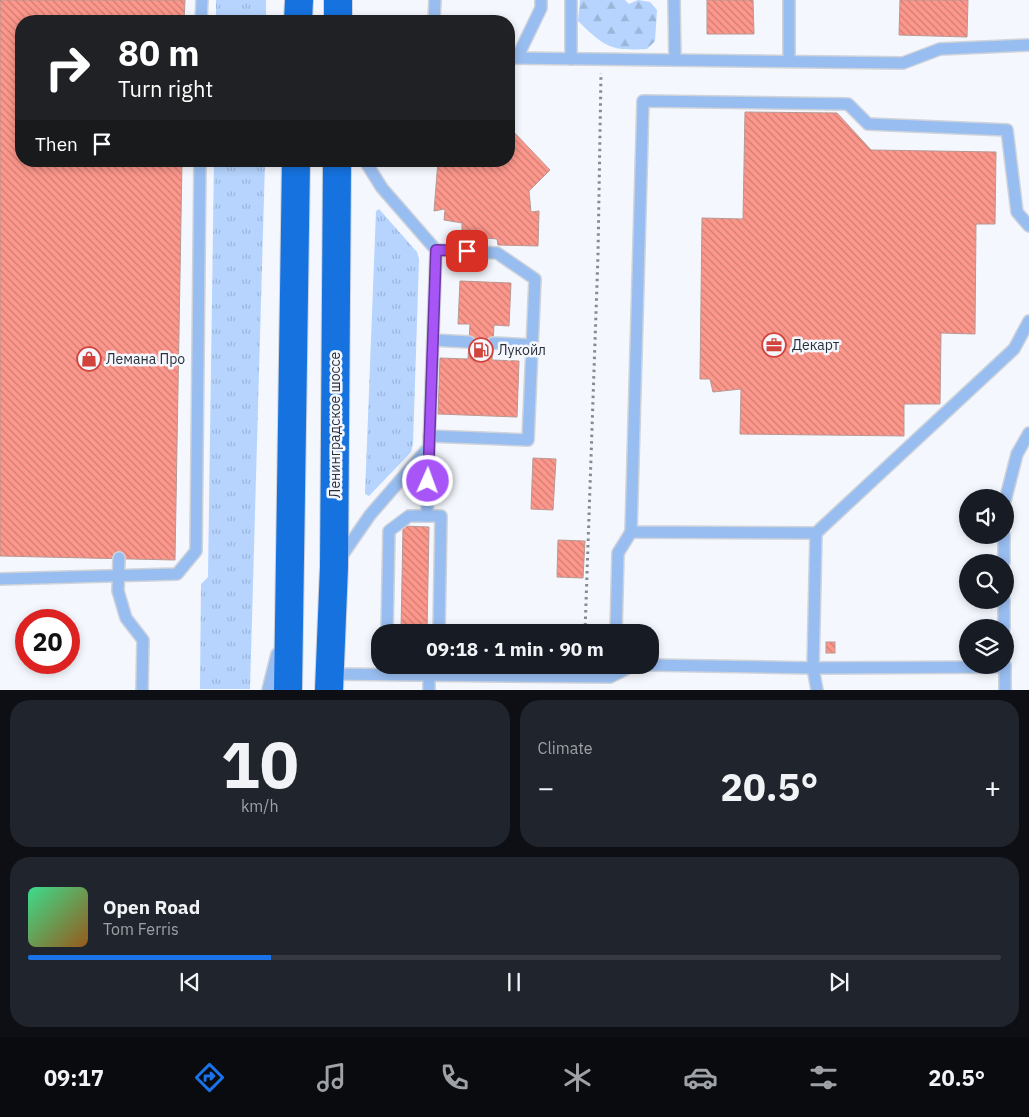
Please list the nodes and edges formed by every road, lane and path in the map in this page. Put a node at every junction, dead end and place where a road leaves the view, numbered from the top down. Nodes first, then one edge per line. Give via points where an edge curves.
1 (202, 0) edge
2 (299, 0) edge
3 (338, 0) edge
4 (435, 0) edge
5 (541, 0) edge
6 (571, 0) edge
7 (674, 0) edge
8 (789, 0) edge
9 (201, 15) edge
10 (298, 15) edge
11 (338, 15) edge
12 (434, 15) edge
13 (1029, 46) edge
14 (515, 54) edge
15 (515, 58) edge
16 (571, 59) junction
17 (601, 59) junction
18 (675, 60) junction
19 (789, 62) junction
20 (200, 167) edge
21 (296, 167) edge
22 (337, 167) edge
23 (369, 167) edge
24 (1029, 226) edge
25 (436, 250) junction
26 (1029, 321) edge
27 (433, 340) junction
28 (469, 342) dead end
29 (493, 343) dead end
30 (532, 344) junction
31 (1029, 433) edge
32 (429, 441) junction
33 (1023, 453) edge
34 (1010, 489) edge
35 (427, 516) junction
36 (631, 532) junction
37 (816, 533) junction
38 (118, 558) dead end
39 (334, 567) junction
40 (118, 575) junction
41 (0, 578) edge
42 (290, 591) junction
43 (387, 624) edge
44 (439, 624) edge
45 (585, 624) edge
46 (616, 624) edge
47 (659, 665) edge
48 (959, 666) edge
49 (813, 668) junction
50 (371, 673) edge
51 (420, 674) edge
52 (612, 674) edge
53 (1005, 674) edge
54 (429, 675) junction
55 (330, 682) edge
56 (142, 690) edge
57 (268, 690) edge
58 (288, 690) edge
59 (429, 690) edge
60 (817, 690) edge
61 (1005, 690) edge

1 - 9 lane
2 - 10 highway
3 - 11 highway
4 - 12 lane
5 - 14 lane via 541,8
6 - 16 lane
7 - 18 lane
8 - 19 lane
13 - 19 lane via 940,49 903,63
15 - 16 lane
16 - 17 lane
17 - 18 lane
17 - 45 path
18 - 19 lane
20 - 40 lane via 196,551 177,574
21 - 42 highway
22 - 39 highway, Ленинградское шоссе
23 - 25 lane via 382,188
24 - 36 lane via 1017,212 1006,130 868,124 848,104 643,101
25 - 27 lane
25 - 30 lane via 497,252 535,279
26 - 37 lane via 1014,349
27 - 28 lane
27 - 32 lane
29 - 30 lane
30 - 32 lane via 528,440
31 - 33 lane
32 - 35 lane
32 - 39 lane via 370,515
33 - 34 lane
35 - 43 lane via 409,516 389,531
35 - 44 lane via 441,516
36 - 37 lane
36 - 46 lane via 618,553
37 - 49 lane
38 - 40 lane
39 - 55 highway, Ленинградское шоссе
40 - 41 lane
40 - 56 lane via 118,591 126,618 143,640
42 - 57 lane
42 - 58 highway
47 - 49 lane
48 - 49 lane
49 - 60 lane
50 - 55 lane
51 - 54 lane
52 - 54 lane via 590,680
53 - 61 lane
54 - 59 lane

